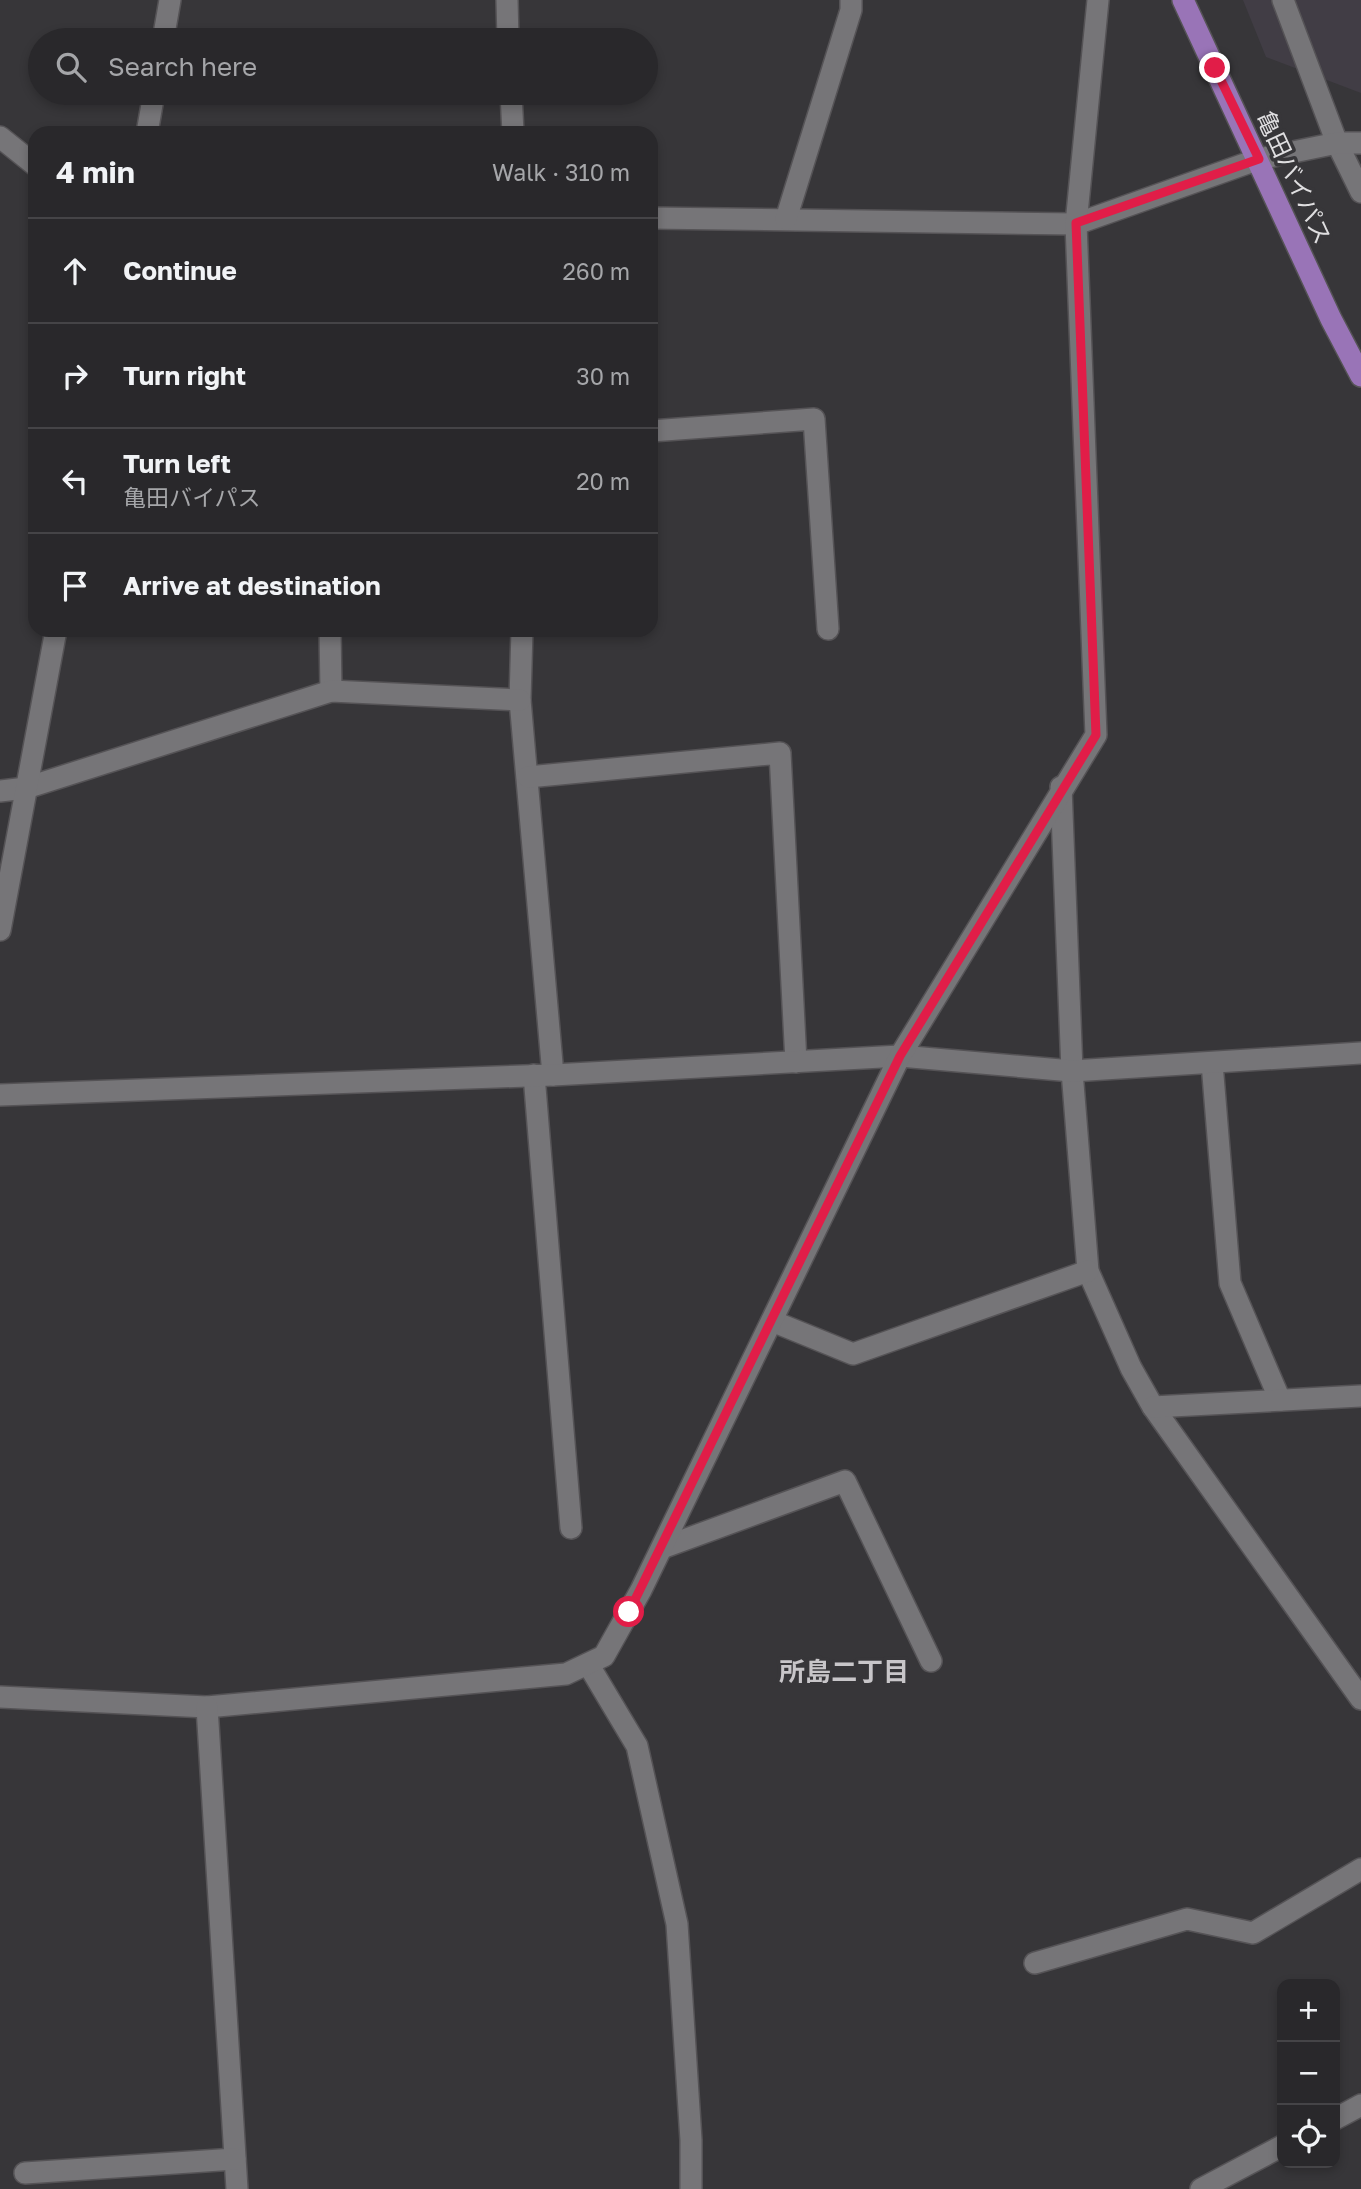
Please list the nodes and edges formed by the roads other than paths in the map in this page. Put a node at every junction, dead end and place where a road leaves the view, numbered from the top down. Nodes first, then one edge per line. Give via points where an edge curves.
1 (170, 0) edge
2 (507, 0) edge
3 (850, 0) edge
4 (1098, 0) edge
5 (1183, 0) edge
6 (1283, 0) edge
7 (165, 28) edge
8 (508, 28) edge
9 (152, 105) edge
10 (512, 105) edge
11 (148, 126) edge
12 (513, 126) edge
13 (0, 137) edge
14 (1361, 143) edge
15 (1337, 144) junction
16 (28, 159) edge
17 (1259, 159) junction
18 (1361, 192) edge
19 (658, 218) edge
20 (786, 219) junction
21 (1076, 223) junction
22 (1361, 376) edge
23 (658, 430) edge
24 (828, 629) dead end
25 (55, 637) edge
26 (330, 637) edge
27 (522, 637) edge
28 (331, 691) junction
29 (520, 700) junction
30 (527, 777) junction
31 (1062, 787) junction
32 (26, 788) junction
33 (0, 791) edge
34 (0, 930) edge
35 (1361, 1054) edge
36 (900, 1056) junction
37 (796, 1062) junction
38 (1212, 1063) junction
39 (1072, 1071) junction
40 (543, 1075) junction
41 (0, 1095) edge
42 (1088, 1271) junction
43 (772, 1321) junction
44 (1361, 1396) edge
45 (1280, 1400) junction
46 (1153, 1407) junction
47 (571, 1528) dead end
48 (662, 1548) junction
49 (931, 1661) dead end
50 (588, 1664) junction
51 (0, 1697) edge
52 (1361, 1699) edge
53 (207, 1707) junction
54 (1361, 1870) edge
55 (1035, 1963) dead end
56 (1361, 2105) edge
57 (1340, 2116) edge
58 (1277, 2149) edge
59 (235, 2159) junction
60 (25, 2173) dead end
61 (237, 2189) edge
62 (691, 2189) edge
63 (1201, 2189) edge

1 - 7 street
2 - 8 street
3 - 20 street via 851,10
4 - 21 street
5 - 17 main road, 亀田バイパス
6 - 15 street
9 - 11 street
10 - 12 street
13 - 16 street
14 - 15 street
15 - 17 street
15 - 18 street
17 - 21 street
17 - 22 main road, 亀田バイパス
19 - 20 street
20 - 21 street
21 - 31 street via 1096,735
23 - 24 street via 814,419
25 - 32 street
26 - 28 street
27 - 29 street
28 - 29 street
28 - 32 street
29 - 30 street
30 - 37 street via 780,753
30 - 40 street
31 - 36 street
31 - 39 street
32 - 33 street
32 - 34 street
35 - 38 street
36 - 37 street
36 - 39 street
36 - 43 street
37 - 40 street
38 - 39 street
38 - 45 street via 1230,1283
39 - 42 street
40 - 41 street
40 - 47 street
42 - 43 street via 853,1354
42 - 46 street
43 - 48 street
44 - 45 street
45 - 46 street
46 - 52 street
48 - 49 street via 845,1481
48 - 50 street via 604,1656
50 - 53 street via 566,1674
50 - 62 street via 636,1746 677,1924
51 - 53 street
53 - 59 street
54 - 55 street via 1253,1933 1187,1919
56 - 57 street
58 - 63 street
59 - 60 street
59 - 61 street

